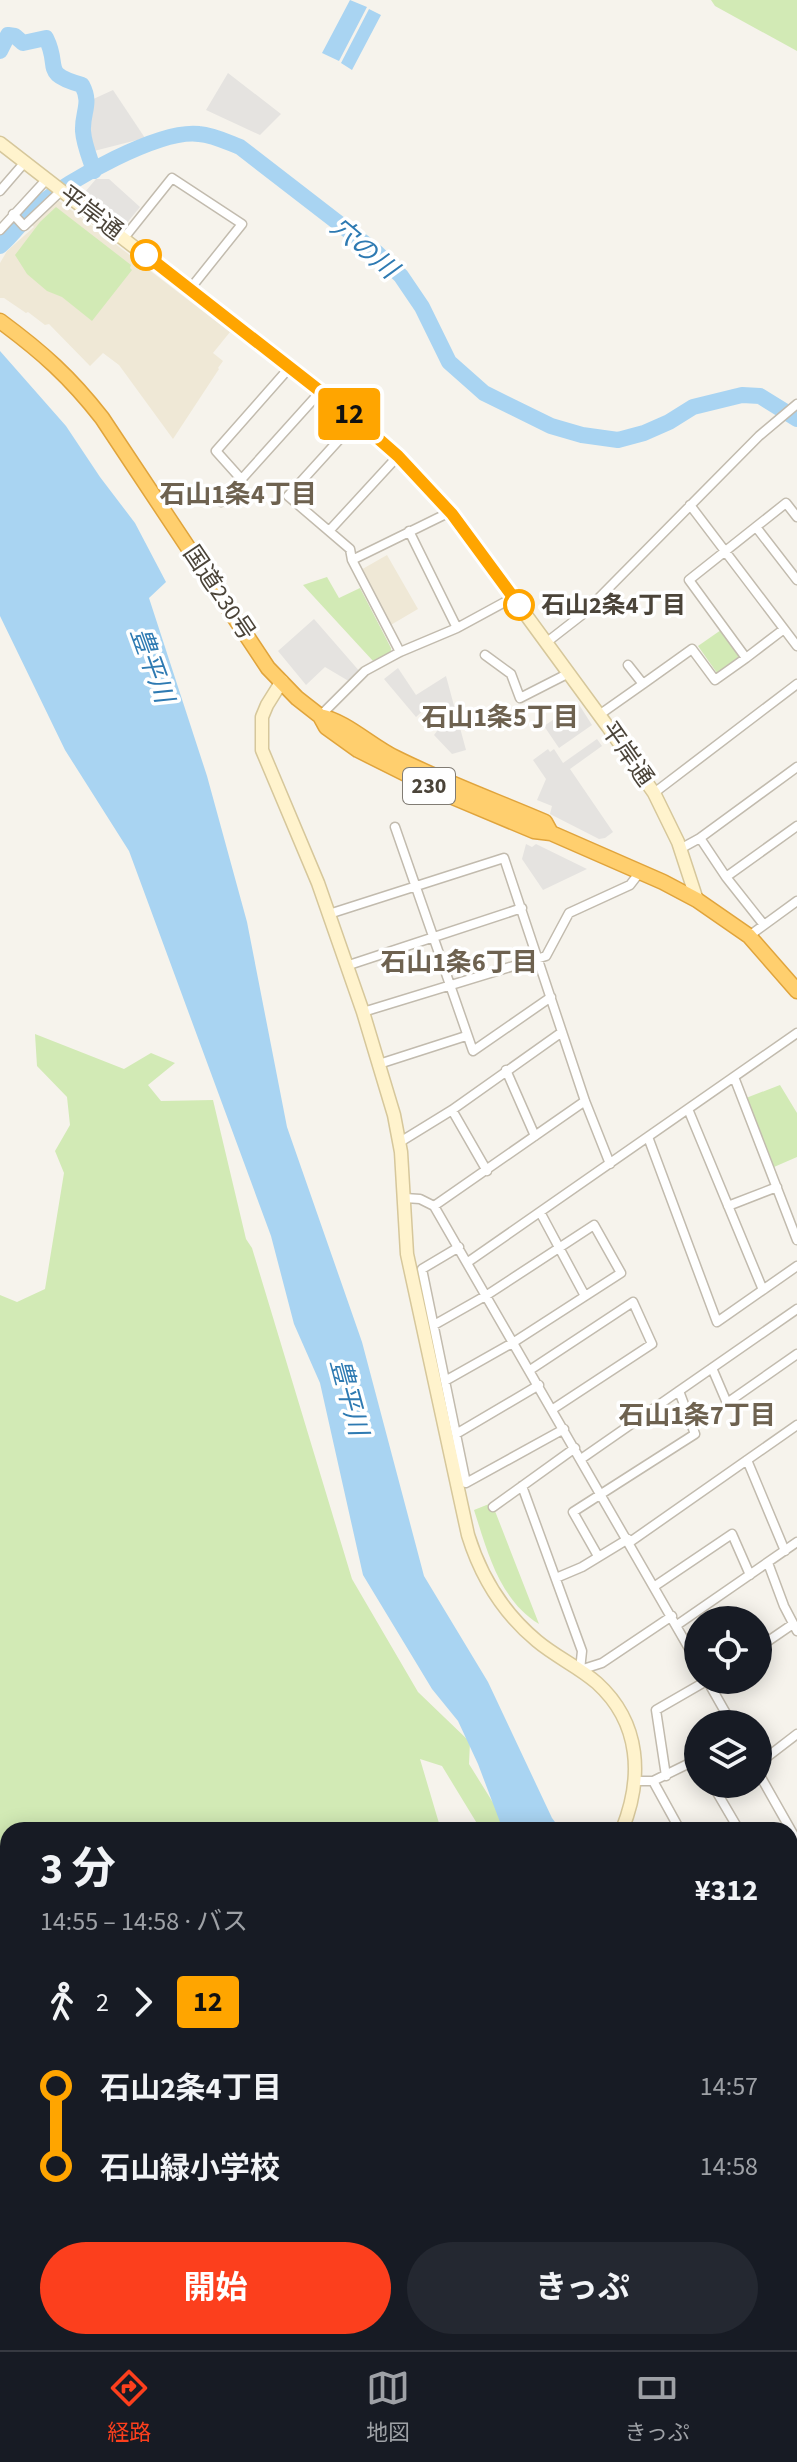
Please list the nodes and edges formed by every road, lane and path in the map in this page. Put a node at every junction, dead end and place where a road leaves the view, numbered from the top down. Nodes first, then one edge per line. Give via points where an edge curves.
1 (0, 143) edge
2 (25, 162) junction
3 (56, 187) junction
4 (0, 191) edge
5 (13, 214) junction
6 (0, 230) edge
7 (124, 238) junction
8 (190, 289) junction
9 (0, 321) edge
10 (290, 367) junction
11 (320, 392) junction
12 (797, 404) edge
13 (357, 420) junction
14 (398, 456) junction
15 (242, 480) junction
16 (221, 502) dead end
17 (690, 505) junction
18 (450, 512) junction
19 (797, 517) edge
20 (756, 527) junction
21 (329, 531) junction
22 (409, 531) junction
23 (725, 551) junction
24 (352, 560) junction
25 (797, 580) edge
26 (514, 597) junction
27 (457, 628) junction
28 (784, 629) junction
29 (547, 642) junction
30 (797, 646) edge
31 (400, 652) junction
32 (485, 655) dead end
33 (746, 658) junction
34 (628, 665) dead end
35 (569, 673) junction
36 (282, 681) junction
37 (643, 684) junction
38 (797, 684) edge
39 (599, 715) junction
40 (320, 716) junction
41 (797, 767) edge
42 (654, 793) junction
43 (797, 826) edge
44 (395, 827) dead end
45 (700, 838) junction
46 (680, 849) junction
47 (640, 872) junction
48 (726, 877) junction
49 (416, 886) junction
50 (697, 900) junction
51 (797, 901) edge
52 (522, 908) junction
53 (329, 914) junction
54 (764, 925) junction
55 (749, 936) junction
56 (433, 937) junction
57 (538, 958) junction
58 (346, 966) junction
59 (795, 983) edge
60 (451, 986) junction
61 (551, 997) junction
62 (363, 1012) junction
63 (562, 1032) junction
64 (797, 1033) edge
65 (466, 1036) junction
66 (379, 1064) junction
67 (506, 1070) junction
68 (734, 1077) junction
69 (585, 1101) junction
70 (688, 1109) junction
71 (452, 1110) junction
72 (535, 1136) junction
73 (648, 1137) junction
74 (400, 1142) junction
75 (610, 1164) junction
76 (487, 1171) junction
77 (777, 1187) junction
78 (405, 1198) junction
79 (434, 1206) junction
80 (728, 1206) junction
81 (540, 1212) junction
82 (797, 1240) edge
83 (459, 1247) junction
84 (559, 1248) junction
85 (468, 1262) junction
86 (797, 1266) edge
87 (763, 1290) junction
88 (487, 1295) junction
89 (585, 1296) junction
90 (797, 1309) edge
91 (434, 1325) junction
92 (514, 1342) junction
93 (797, 1354) edge
94 (712, 1368) junction
95 (530, 1370) junction
96 (445, 1381) junction
97 (539, 1385) junction
98 (679, 1391) junction
99 (553, 1409) junction
100 (797, 1425) edge
101 (564, 1429) junction
102 (456, 1434) junction
103 (575, 1448) junction
104 (581, 1459) junction
105 (747, 1460) junction
106 (522, 1486) junction
107 (602, 1494) junction
108 (493, 1507) dead end
109 (629, 1540) junction
110 (797, 1542) edge
111 (785, 1551) junction
112 (598, 1556) junction
113 (768, 1563) junction
114 (750, 1575) junction
115 (556, 1578) junction
116 (655, 1586) junction
117 (672, 1616) junction
118 (677, 1625) junction
119 (795, 1628) edge
120 (684, 1638) edge
121 (772, 1640) edge
122 (580, 1670) junction
123 (684, 1694) edge
124 (797, 1734) edge
125 (772, 1753) edge
126 (684, 1767) edge
127 (666, 1776) junction
128 (636, 1781) junction
129 (653, 1781) junction
130 (772, 1797) edge
131 (720, 1798) edge
132 (625, 1822) edge
133 (676, 1822) edge
134 (734, 1822) edge
135 (786, 1822) edge

1 - 2 street, 平岸通
2 - 3 street, 平岸通
2 - 4 street
3 - 5 street
3 - 5 street via 24,226
3 - 7 street, 平岸通
5 - 6 street
7 - 8 street, 平岸通
7 - 8 street via 172,178 242,224
8 - 10 street, 平岸通
9 - 36 highway, 国道230号 / 230 via 44,354 102,418 268,668
10 - 11 street, 平岸通
10 - 15 street via 216,451
11 - 13 street, 平岸通
11 - 15 street
12 - 17 street
13 - 14 street, 平岸通
13 - 21 street via 288,496
14 - 18 street, 平岸通
14 - 21 street
15 - 16 street
17 - 23 street
17 - 29 street via 583,614
18 - 22 street
18 - 26 street, 平岸通
19 - 20 street via 786,503
20 - 23 street
20 - 25 street
21 - 24 street via 350,549
22 - 24 street
22 - 27 street
23 - 28 street
23 - 33 street via 689,580
24 - 31 street
26 - 27 street
26 - 29 street, 平岸通
27 - 31 street
28 - 30 street
28 - 33 street
29 - 35 street, 平岸通
31 - 40 street via 365,671
32 - 35 street via 511,674 520,698
33 - 37 street via 715,680 692,649
34 - 37 street
35 - 39 street, 平岸通
36 - 40 highway, 国道230号 / 230
36 - 53 street via 262,717 262,750
37 - 39 street
38 - 42 street
39 - 42 street, 平岸通
40 - 47 highway, 国道230号 / 230 via 326,727 395,770
41 - 45 street
42 - 46 street, 平岸通
43 - 48 street
44 - 49 street
45 - 46 street
45 - 48 street
46 - 50 street, 平岸通
47 - 50 highway, 国道230号 / 230
47 - 57 street via 630,885 569,913 546,956
48 - 54 street
49 - 52 street via 504,858
49 - 53 street
49 - 56 street
50 - 55 highway, 国道230号 / 230
51 - 54 street
52 - 56 street
52 - 57 street
53 - 58 street
54 - 55 street
55 - 59 highway, 国道230号 / 230
56 - 58 street
56 - 60 street
57 - 60 street
57 - 61 street
58 - 62 street
60 - 62 street
60 - 65 street
61 - 63 street
61 - 65 street via 473,1051
62 - 66 street
63 - 67 street
63 - 69 street
64 - 68 street
65 - 66 street
66 - 74 street
67 - 71 street
67 - 72 street
68 - 70 street
68 - 77 street
69 - 72 street
69 - 75 street
70 - 73 street
70 - 80 street
71 - 74 street
71 - 76 street
72 - 76 street
73 - 75 street
73 - 87 street via 717,1322
74 - 78 street
75 - 81 street
76 - 79 street
77 - 80 street
77 - 82 street
78 - 79 street
78 - 122 street via 407,1254 476,1561 505,1609 538,1642
79 - 83 street
80 - 87 street
81 - 84 street
81 - 85 street
83 - 85 street
83 - 91 street via 422,1269
84 - 88 street
84 - 89 street
84 - 89 street via 594,1225 621,1273
85 - 88 street
86 - 87 street
88 - 91 street
88 - 92 street
89 - 92 street
90 - 94 street
91 - 96 street
92 - 95 street
92 - 96 street
93 - 94 street via 727,1403
94 - 98 street
95 - 97 street
95 - 99 street via 633,1302 652,1344
96 - 102 street
97 - 99 street
97 - 102 street
98 - 104 street
98 - 107 street via 695,1434
99 - 101 street
100 - 105 street
101 - 102 street via 466,1483
101 - 103 street
103 - 104 street
103 - 106 street
104 - 107 street
105 - 109 street
105 - 111 street
106 - 108 street
106 - 115 street
107 - 109 street
107 - 112 street via 573,1512
109 - 112 street
109 - 116 street
110 - 111 street
111 - 113 street
112 - 115 street
113 - 114 street
113 - 119 street
114 - 116 street via 732,1534
114 - 118 street
115 - 122 street via 582,1651
116 - 117 street
117 - 118 street
117 - 122 street via 602,1663
118 - 120 street
119 - 121 street
122 - 128 street via 598,1683 623,1715
123 - 127 street via 656,1710
124 - 125 street
126 - 127 street
127 - 129 street
128 - 129 street
128 - 132 street
129 - 133 street
130 - 135 street
131 - 134 street

